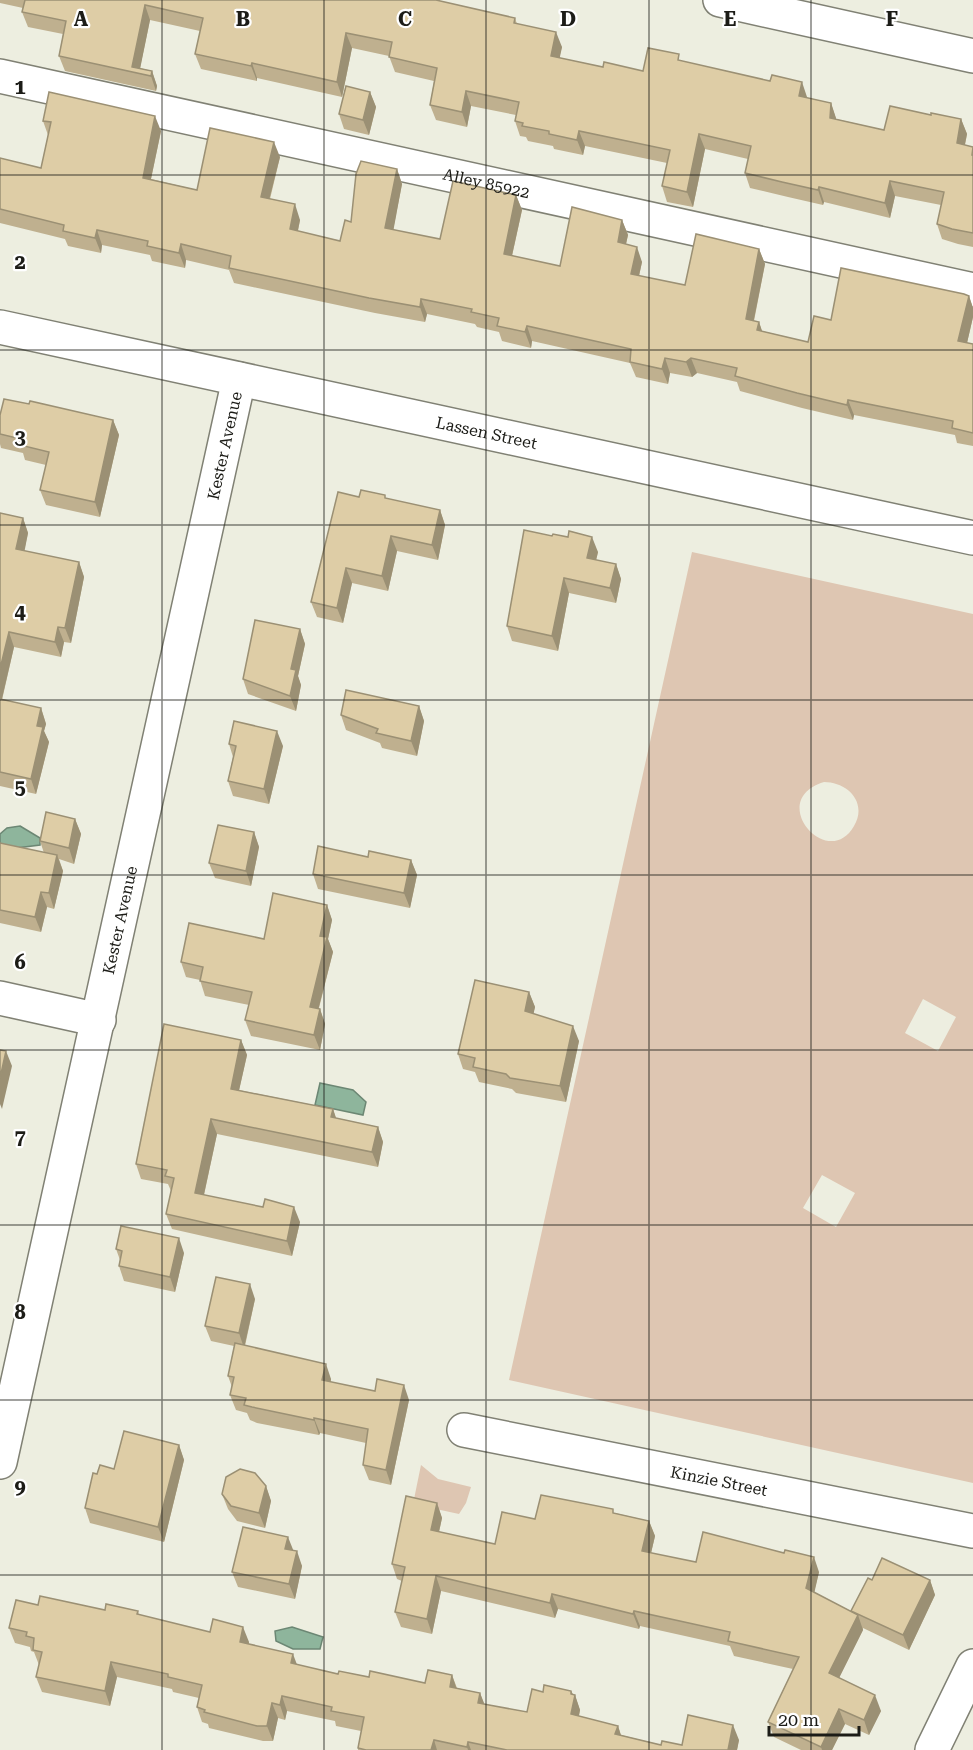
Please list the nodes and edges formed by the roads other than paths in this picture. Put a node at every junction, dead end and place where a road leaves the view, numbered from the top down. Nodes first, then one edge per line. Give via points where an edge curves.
1 (720, 0) edge
2 (794, 8) edge
3 (973, 56) edge
4 (0, 76) edge
5 (973, 290) edge
6 (0, 327) edge
7 (239, 379) junction
8 (973, 538) edge
9 (0, 998) edge
10 (99, 1020) junction
11 (464, 1430) dead end
12 (0, 1462) edge
13 (973, 1531) edge
14 (973, 1666) edge
15 (932, 1750) edge

1 - 2 street
2 - 3 street
4 - 5 street, Alley 85922
6 - 7 street, Lassen Street
7 - 8 street, Lassen Street
7 - 10 street, Kester Avenue
9 - 10 street
10 - 12 street, Kester Avenue
11 - 13 street, Kinzie Street
14 - 15 street

